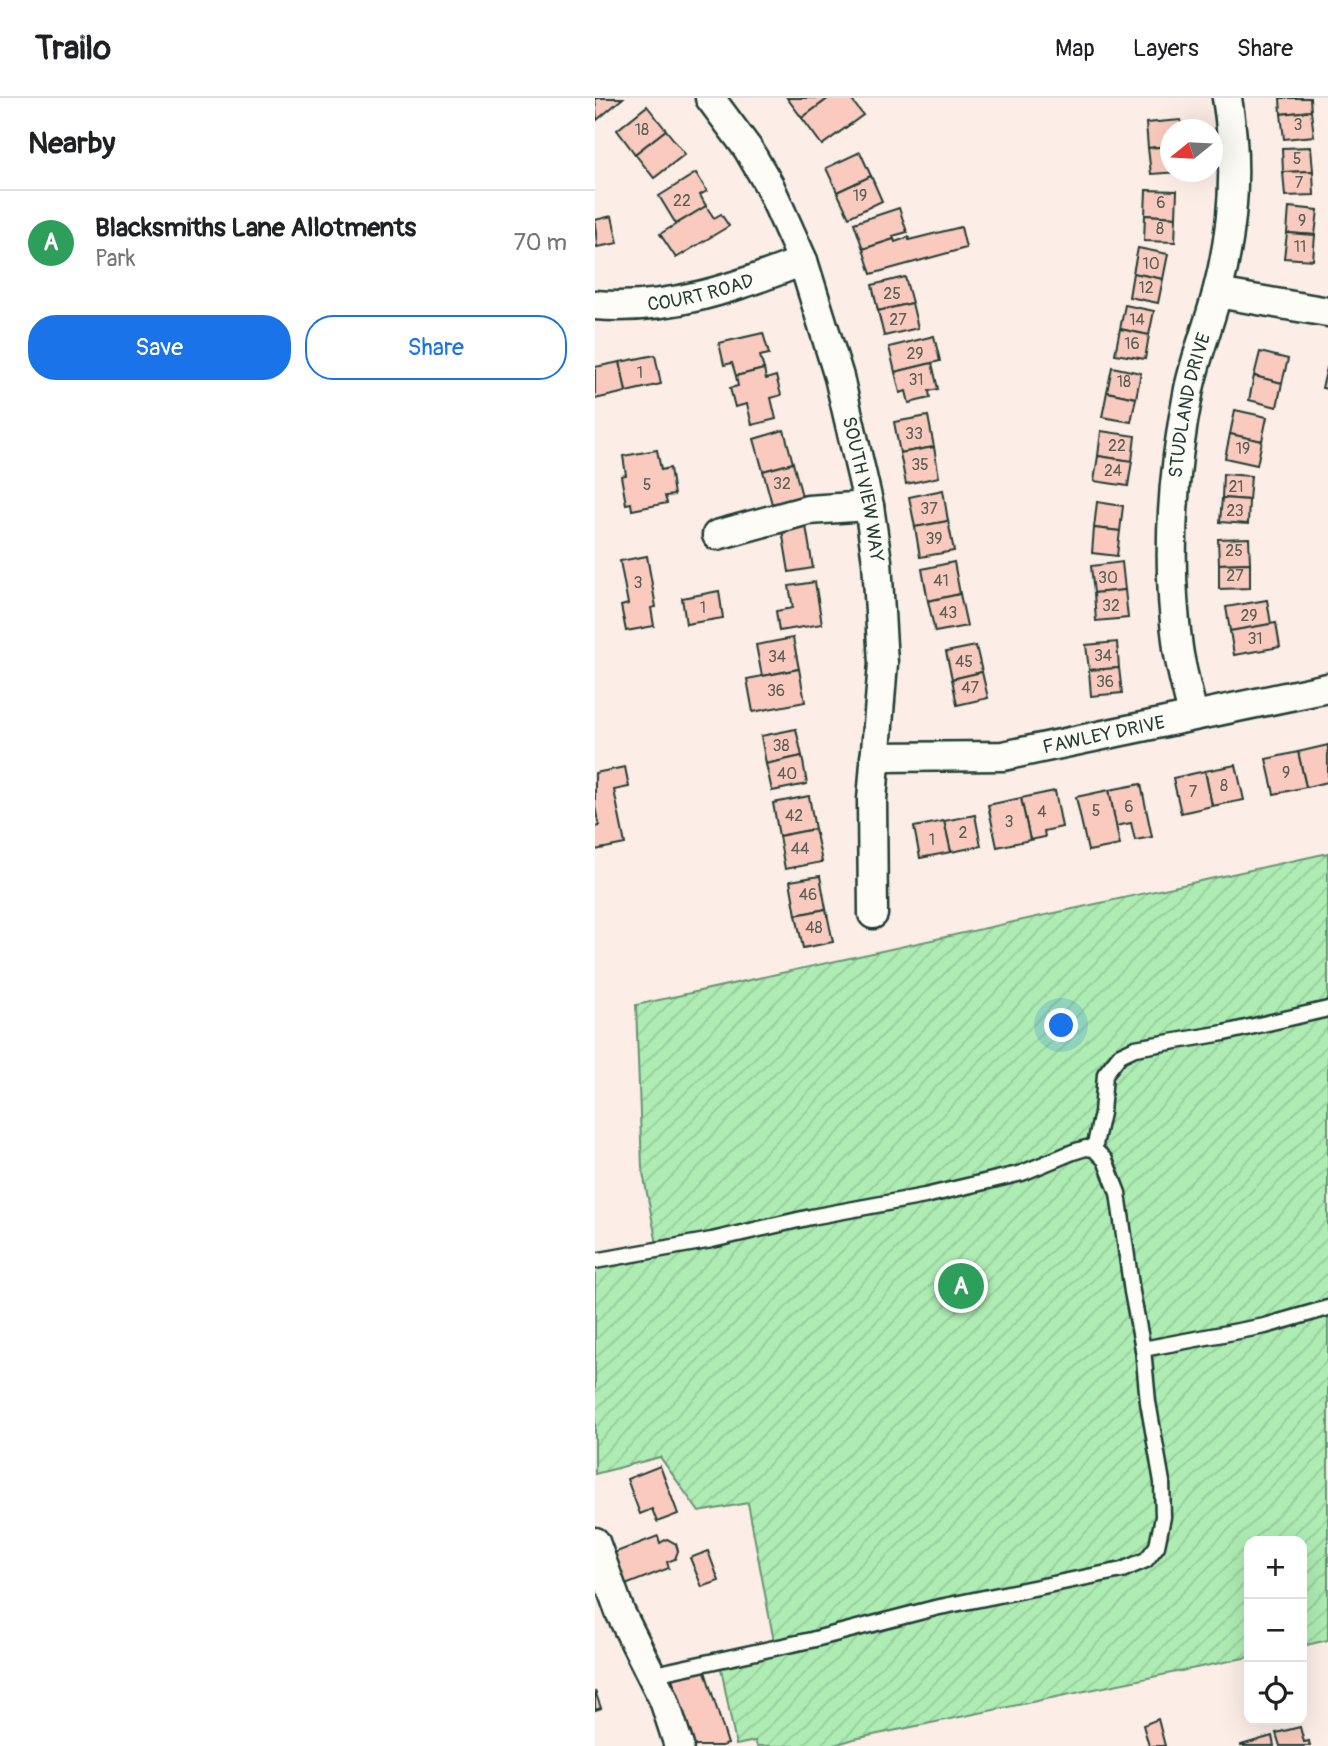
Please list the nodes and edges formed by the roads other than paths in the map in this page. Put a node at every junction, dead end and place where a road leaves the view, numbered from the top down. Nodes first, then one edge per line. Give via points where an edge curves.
1 (710, 98) edge
2 (1227, 98) edge
3 (803, 261) junction
4 (1217, 293) junction
5 (595, 305) edge
6 (1328, 312) edge
7 (869, 506) junction
8 (717, 535) dead end
9 (1328, 688) edge
10 (1193, 715) junction
11 (875, 757) junction
12 (873, 914) dead end
13 (1328, 1009) edge
14 (1094, 1149) junction
15 (595, 1261) edge
16 (1328, 1308) edge
17 (1143, 1349) junction
18 (595, 1542) edge
19 (650, 1675) junction
20 (679, 1746) edge

1 - 3 street, SOUTH VIEW WAY via 769,185
2 - 4 street, STUDLAND DRIVE via 1233,189 1226,259
3 - 5 street, COURT ROAD via 700,298
3 - 7 street, SOUTH VIEW WAY via 839,377
4 - 6 street
4 - 10 street, STUDLAND DRIVE via 1190,386 1175,481 1173,594 1178,650
7 - 8 street via 808,510
7 - 11 street, SOUTH VIEW WAY via 882,616
9 - 10 street, FAWLEY DRIVE
10 - 11 street, FAWLEY DRIVE via 1003,756
11 - 12 street, SOUTH VIEW WAY
13 - 14 lane via 1135,1048 1120,1055 1105,1074
14 - 15 lane via 1073,1152 1023,1173 925,1196
14 - 17 lane via 1105,1160 1118,1193
16 - 17 lane via 1265,1326
17 - 19 lane via 1163,1517 1157,1546 1146,1560 1113,1572 935,1608
18 - 19 street via 620,1612
19 - 20 street via 664,1700

